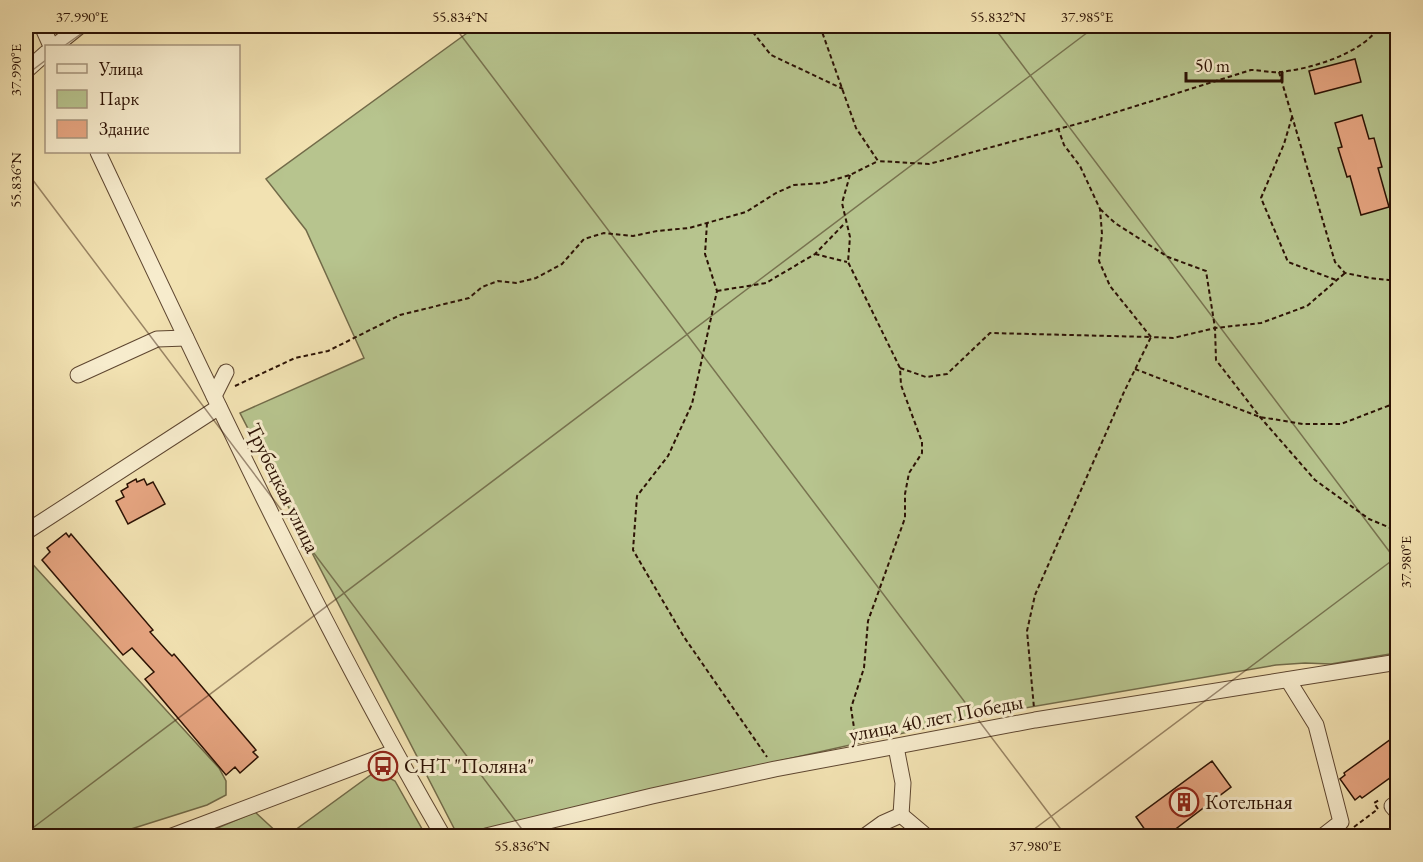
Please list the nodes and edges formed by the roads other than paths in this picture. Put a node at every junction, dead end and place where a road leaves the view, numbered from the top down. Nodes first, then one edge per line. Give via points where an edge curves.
1 (42, 26) edge
2 (80, 26) edge
3 (52, 45) edge
4 (54, 45) edge
5 (45, 54) edge
6 (26, 71) edge
7 (98, 153) edge
8 (186, 338) junction
9 (226, 372) dead end
10 (78, 375) dead end
11 (217, 402) junction
12 (26, 532) edge
13 (1398, 662) edge
14 (1288, 680) junction
15 (896, 747) junction
16 (394, 752) junction
17 (1398, 802) edge
18 (1398, 813) edge
19 (901, 815) junction
20 (172, 837) edge
21 (443, 837) edge
22 (486, 837) edge
23 (865, 837) edge
24 (926, 837) edge
25 (1323, 837) edge

1 - 3 street
2 - 4 street
5 - 6 street
7 - 8 street, Трубецкая улица
8 - 10 street via 157,339
8 - 11 street, Трубецкая улица
9 - 11 street
11 - 12 street
11 - 16 street, Трубецкая улица
13 - 14 street, улица 40 лет Победы
14 - 15 street, улица 40 лет Победы via 1035,720
14 - 25 street via 1316,725 1341,822
15 - 19 street via 903,783
15 - 22 street, улица 40 лет Победы via 652,796
16 - 20 street
16 - 21 street, Трубецкая улица
17 - 18 street via 1392,806
19 - 23 street
19 - 24 street

